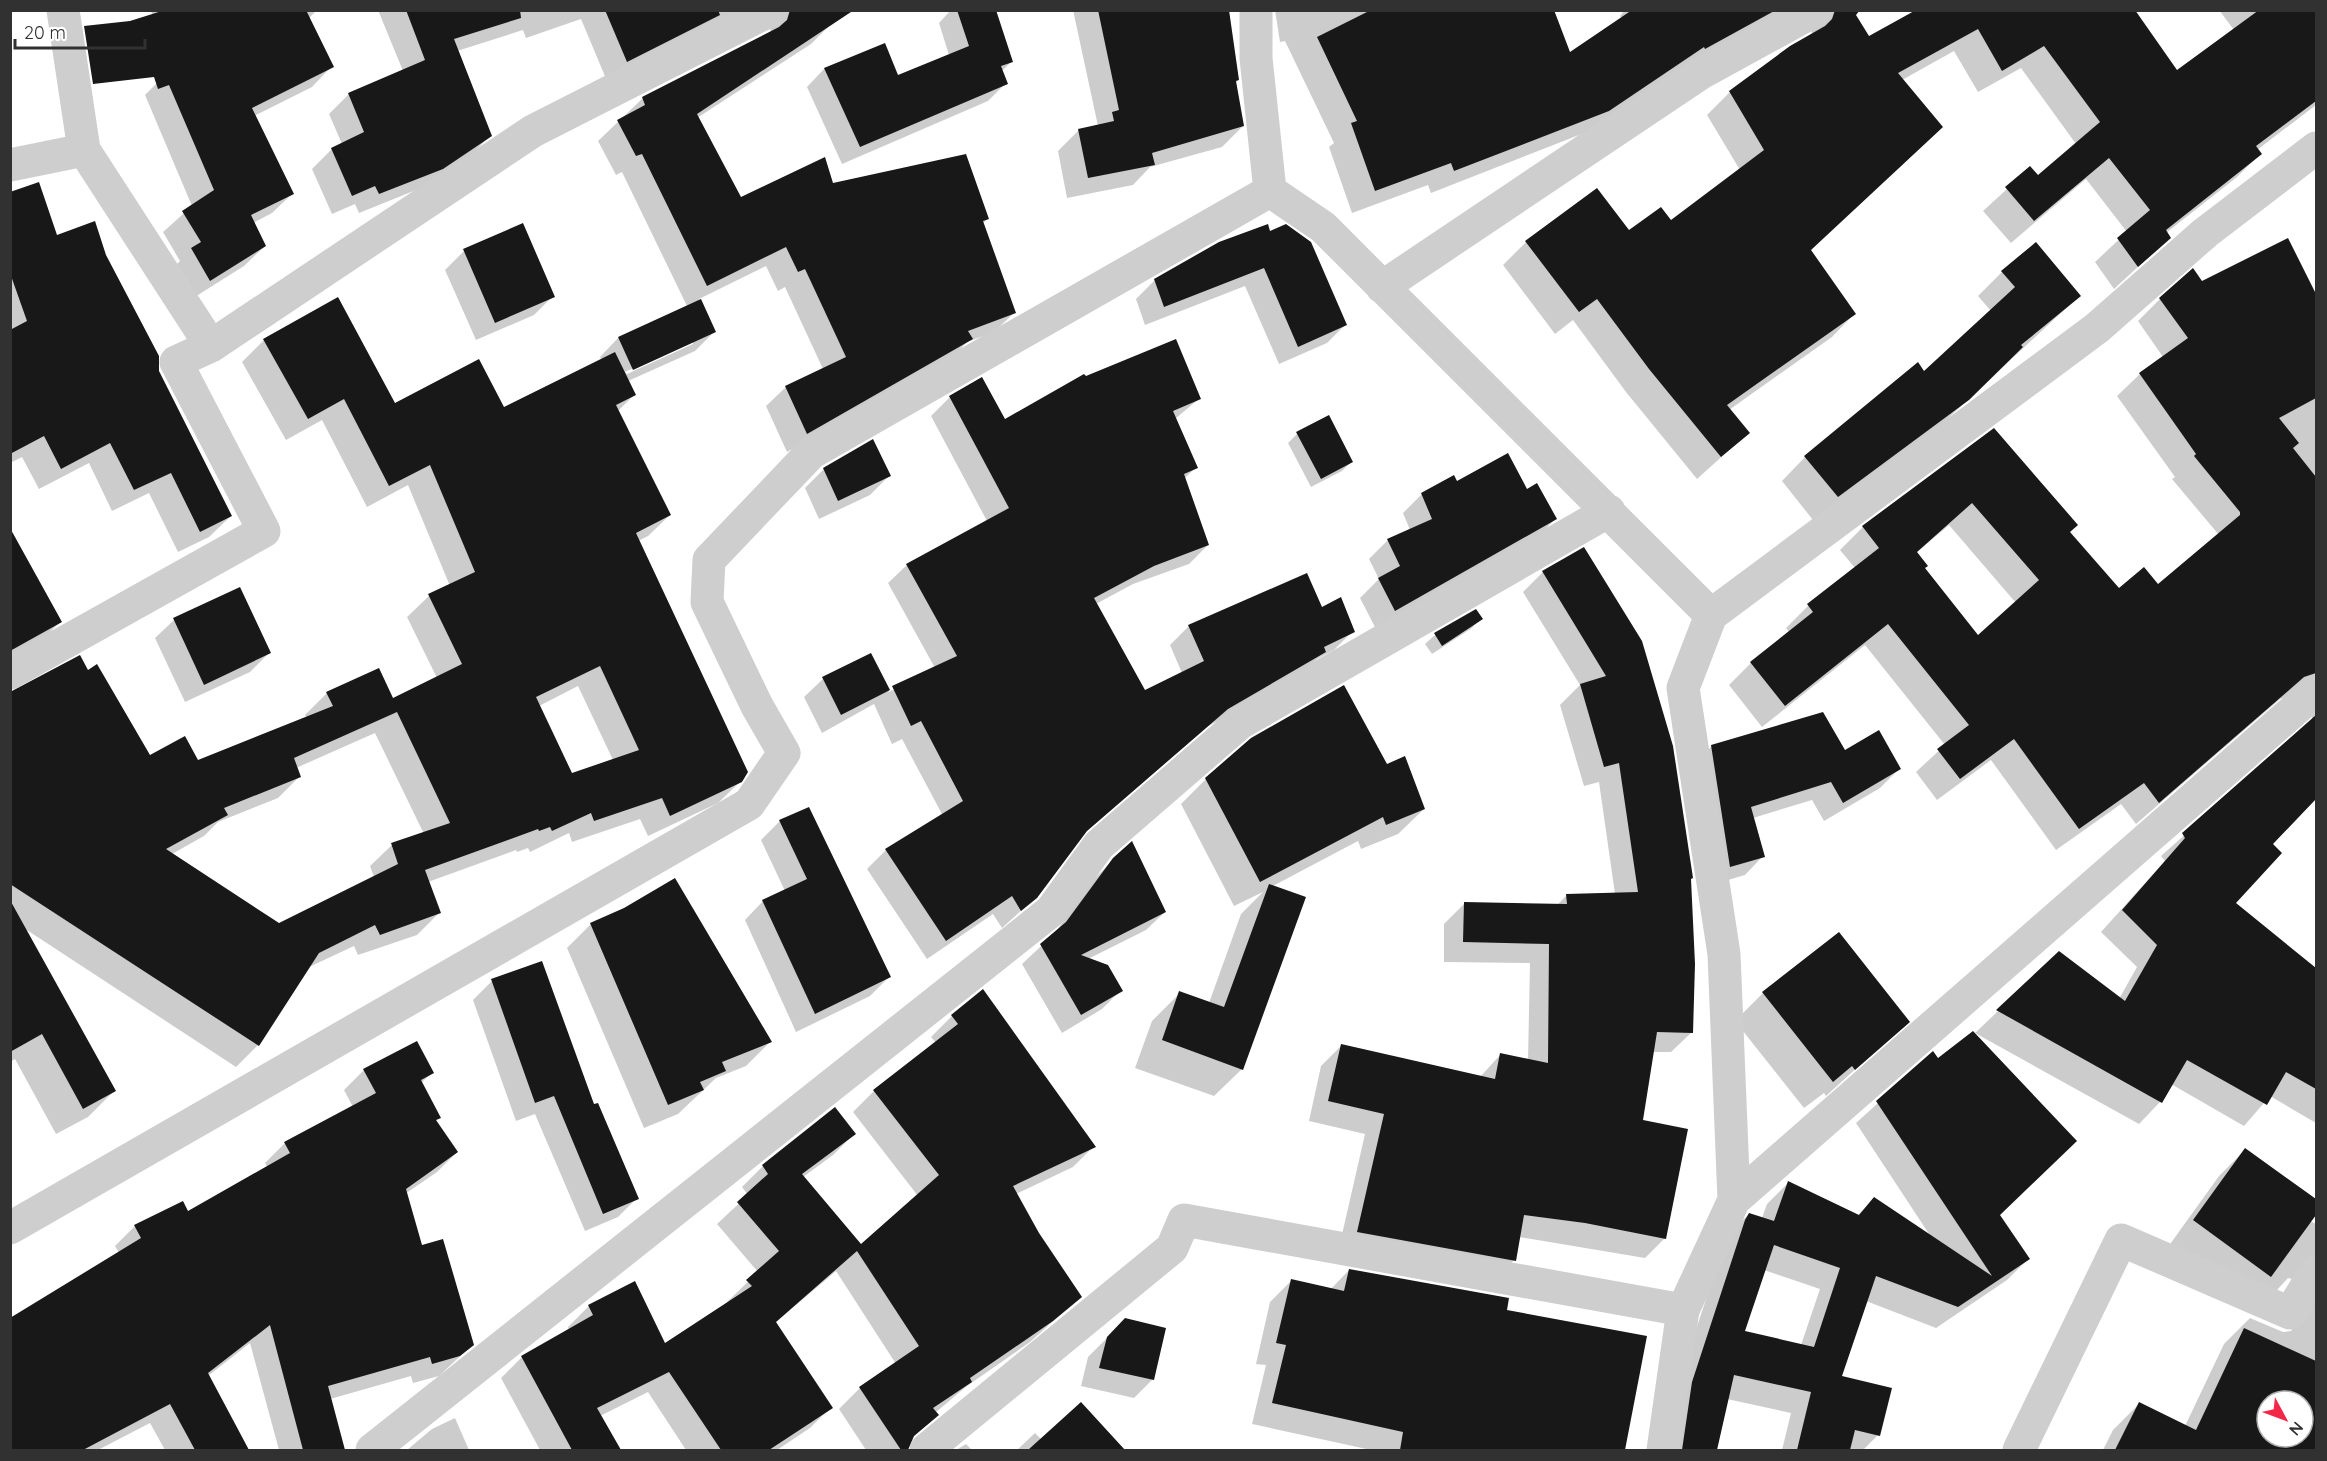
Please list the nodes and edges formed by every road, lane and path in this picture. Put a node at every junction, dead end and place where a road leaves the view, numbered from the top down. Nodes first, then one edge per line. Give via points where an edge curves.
1 (63, 10) edge
2 (771, 10) edge
3 (1256, 10) edge
4 (1816, 10) edge
5 (2316, 148) edge
6 (84, 150) junction
7 (10, 165) edge
8 (1270, 191) junction
9 (1382, 287) junction
10 (211, 346) junction
11 (1609, 511) junction
12 (1711, 615) junction
13 (10, 673) edge
14 (2316, 691) edge
15 (1734, 1200) junction
16 (10, 1228) edge
17 (2316, 1271) edge
18 (1683, 1311) junction
19 (372, 1450) edge
20 (926, 1450) edge
21 (1663, 1450) edge
22 (2019, 1450) edge

1 - 6 street
2 - 10 street via 533,131
3 - 8 street via 1256,58
4 - 9 street via 1701,72
5 - 12 street via 2205,233 2097,328
6 - 7 street
6 - 10 street
8 - 9 street via 1323,227
8 - 16 street via 811,453 709,561 707,602 784,753 749,804
9 - 11 street
10 - 13 street via 176,362 264,531
11 - 12 street
11 - 19 street via 1240,723 1099,845 1051,911
12 - 15 street via 1683,688 1724,954
14 - 15 street
15 - 18 street
17 - 22 street via 2290,1313 2121,1240
18 - 20 street via 1184,1220 1172,1248
18 - 21 street

